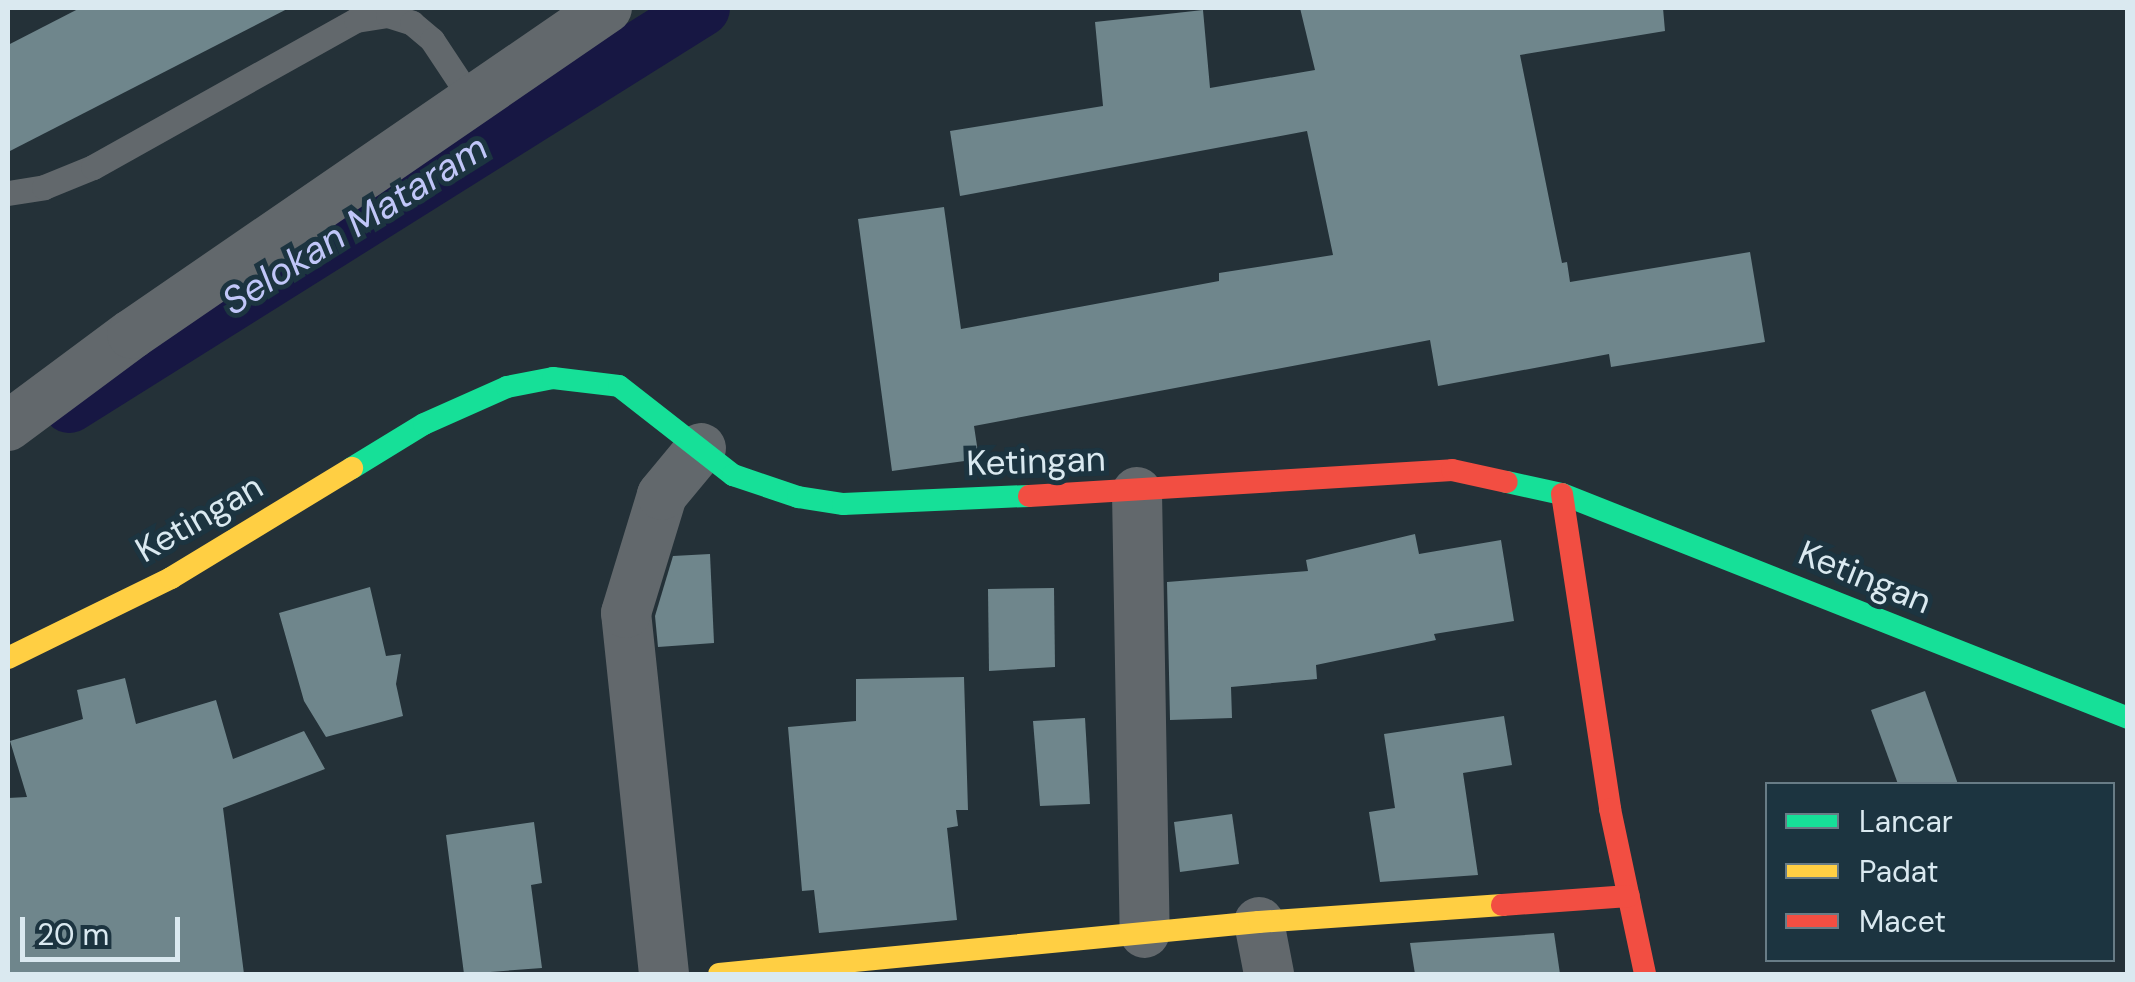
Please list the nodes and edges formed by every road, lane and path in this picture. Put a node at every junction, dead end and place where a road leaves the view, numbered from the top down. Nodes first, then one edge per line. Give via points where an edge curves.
1 (606, 8) edge
2 (471, 99) junction
3 (8, 193) edge
4 (8, 426) edge
5 (700, 448) junction
6 (1136, 492) junction
7 (1562, 494) junction
8 (8, 658) edge
9 (2128, 718) edge
10 (1629, 896) junction
11 (1258, 922) junction
12 (1146, 933) junction
13 (664, 974) edge
14 (718, 974) edge
15 (1269, 974) edge
16 (1645, 974) edge

1 - 2 street
2 - 3 lane via 432,40 412,23 388,16 356,20 93,167
2 - 4 street
5 - 6 street, Ketingan via 759,486 844,504
5 - 8 street, Ketingan via 619,386 553,378 507,386 424,424 171,578
5 - 13 street via 662,495 626,612
6 - 7 street, Ketingan via 1452,470
6 - 12 street
7 - 9 street, Ketingan
7 - 10 street
10 - 11 street
10 - 16 street
11 - 12 street
11 - 15 street
12 - 14 street

